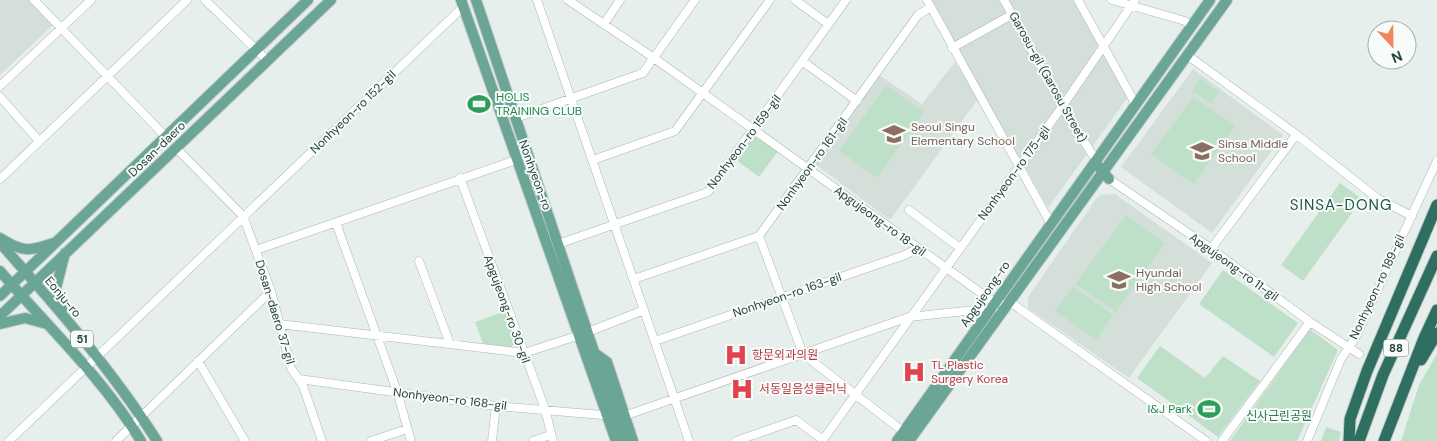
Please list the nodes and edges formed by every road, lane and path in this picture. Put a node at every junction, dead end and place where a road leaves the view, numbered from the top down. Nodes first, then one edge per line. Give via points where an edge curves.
1 (34, 0) edge
2 (91, 0) edge
3 (187, 0) edge
4 (205, 0) edge
5 (308, 0) edge
6 (331, 0) edge
7 (476, 0) edge
8 (537, 0) edge
9 (568, 0) edge
10 (620, 0) edge
11 (695, 0) edge
12 (770, 0) edge
13 (795, 0) edge
14 (846, 0) edge
15 (1004, 0) edge
16 (1078, 0) edge
17 (1112, 0) edge
18 (1210, 0) edge
19 (1226, 0) edge
20 (1134, 3) edge
21 (462, 4) edge
22 (929, 4) edge
23 (1013, 14) junction
24 (604, 24) junction
25 (828, 24) junction
26 (1192, 26) junction
27 (62, 29) junction
28 (1104, 46) junction
29 (952, 48) junction
30 (1177, 48) junction
31 (256, 50) junction
32 (1187, 55) junction
33 (654, 58) junction
34 (268, 60) junction
35 (802, 61) junction
36 (108, 76) junction
37 (0, 86) edge
38 (703, 95) junction
39 (571, 96) junction
40 (0, 97) edge
41 (857, 101) junction
42 (1064, 104) junction
43 (1136, 105) junction
44 (516, 118) junction
45 (753, 130) junction
46 (1295, 133) junction
47 (166, 137) junction
48 (39, 141) junction
49 (176, 148) junction
50 (1093, 158) junction
51 (516, 160) junction
52 (593, 160) junction
53 (1436, 164) edge
54 (1020, 165) junction
55 (809, 170) junction
56 (2, 173) edge
57 (1105, 175) junction
58 (460, 178) junction
59 (1437, 205) edge
60 (909, 210) dead end
61 (243, 216) junction
62 (1412, 216) junction
63 (336, 223) junction
64 (615, 224) junction
65 (1050, 224) junction
66 (759, 236) junction
67 (0, 238) edge
68 (58, 242) junction
69 (0, 243) edge
70 (558, 244) junction
71 (918, 248) junction
72 (960, 248) junction
73 (1211, 249) junction
74 (256, 250) junction
75 (65, 253) junction
76 (1437, 256) edge
77 (419, 261) dead end
78 (946, 268) junction
79 (0, 271) edge
80 (26, 272) junction
81 (634, 279) junction
82 (34, 283) junction
83 (12, 285) junction
84 (271, 291) junction
85 (21, 295) junction
86 (0, 296) edge
87 (782, 298) junction
88 (1010, 302) junction
89 (992, 306) junction
90 (644, 310) junction
91 (1437, 310) edge
92 (0, 316) edge
93 (909, 317) junction
94 (65, 318) junction
95 (1310, 322) junction
96 (0, 324) edge
97 (279, 324) junction
98 (50, 325) junction
99 (1437, 333) edge
100 (584, 334) junction
101 (377, 336) junction
102 (655, 341) junction
103 (450, 344) junction
104 (1348, 347) junction
105 (524, 353) junction
106 (803, 354) junction
107 (1359, 354) dead end
108 (96, 356) junction
109 (592, 356) junction
110 (198, 361) junction
111 (86, 366) junction
112 (596, 368) junction
113 (299, 379) junction
114 (1406, 385) junction
115 (397, 392) junction
116 (855, 395) junction
117 (675, 398) junction
118 (496, 406) junction
119 (545, 409) junction
120 (602, 415) junction
121 (141, 416) junction
122 (624, 416) junction
123 (132, 426) junction
124 (407, 429) junction
125 (906, 436) edge
126 (551, 438) edge
127 (8, 441) edge
128 (116, 441) edge
129 (140, 441) edge
130 (157, 441) edge
131 (245, 441) edge
132 (322, 441) edge
133 (371, 441) edge
134 (411, 441) edge
135 (492, 441) edge
136 (533, 441) edge
137 (611, 441) edge
138 (616, 441) edge
139 (624, 441) edge
140 (633, 441) edge
141 (689, 441) edge
142 (736, 441) edge
143 (823, 441) edge
144 (897, 441) edge
145 (1206, 441) edge
146 (1222, 441) edge
147 (1307, 441) edge
148 (1349, 441) edge
149 (1359, 441) edge
150 (1384, 441) edge

1 - 27 street
2 - 27 street
3 - 36 street
4 - 31 street
5 - 31 main road, Dosan-daero
6 - 34 main road, Dosan-daero
7 - 44 main road, Nonhyeon-ro
8 - 39 street
9 - 24 street, Apgujeong-ro 18-gil
10 - 24 street
11 - 33 street
12 - 38 street
13 - 25 street
14 - 25 street, Nonhyeon-ro 159-gil
15 - 23 street, Garosu-gil (Garosu Street)
16 - 28 street
17 - 20 street
18 - 26 main road, Apgujeong-ro
19 - 32 main road, Apgujeong-ro
20 - 26 street
20 - 28 street, Nonhyeon-ro 175-gil
21 - 51 main road, Nonhyeon-ro
21 - 61 street, Nonhyeon-ro 152-gil
22 - 29 street
22 - 41 street, Nonhyeon-ro 161-gil
23 - 29 street
23 - 42 street, Garosu-gil (Garosu Street)
24 - 33 street, Apgujeong-ro 18-gil
25 - 35 street, Nonhyeon-ro 159-gil
26 - 30 main road, Apgujeong-ro
27 - 36 street
27 - 37 street
28 - 42 street, Nonhyeon-ro 175-gil
28 - 43 street
29 - 54 street
30 - 32 main road
30 - 43 main road, Apgujeong-ro
31 - 34 street
31 - 47 main road, Dosan-daero
32 - 46 street
32 - 57 main road, Apgujeong-ro
33 - 38 street, Apgujeong-ro 18-gil
33 - 39 street via 643,73
34 - 49 main road, Dosan-daero
35 - 41 street
35 - 45 street, Nonhyeon-ro 159-gil
36 - 47 street
36 - 48 street
38 - 45 street, Apgujeong-ro 18-gil
38 - 52 street via 675,131
39 - 44 street
39 - 52 street
40 - 48 street
41 - 55 street, Nonhyeon-ro 161-gil
42 - 50 street, Garosu-gil (Garosu Street) via 1064,110
42 - 54 street, Nonhyeon-ro 175-gil
43 - 50 main road, Apgujeong-ro
44 - 70 main road, Nonhyeon-ro
45 - 55 street, Apgujeong-ro 18-gil
45 - 64 street, Nonhyeon-ro 159-gil via 708,192
46 - 62 street via 1377,198
46 - 73 street
47 - 68 main road, Dosan-daero
48 - 56 street
49 - 61 street, Dosan-daero 37-gil
49 - 75 main road, Dosan-daero
50 - 57 main road
50 - 65 main road, Apgujeong-ro
51 - 58 street
51 - 100 main road, Nonhyeon-ro
52 - 64 street
53 - 62 street, Nonhyeon-ro 189-gil
54 - 65 street
54 - 72 street, Nonhyeon-ro 175-gil
55 - 66 street, Nonhyeon-ro 161-gil
55 - 71 street, Apgujeong-ro 18-gil
57 - 73 street, Apgujeong-ro 11-gil
57 - 88 main road, Apgujeong-ro
58 - 63 street
58 - 105 street, Apgujeong-ro 30-gil
59 - 148 highway via 1367,371 1350,419
60 - 72 street
61 - 74 street, Dosan-daero 37-gil
61 - 108 street, Nonhyeon-ro 152-gil
62 - 104 street, Nonhyeon-ro 189-gil
63 - 74 street
63 - 101 street
64 - 70 street, Nonhyeon-ro 159-gil
64 - 81 street
65 - 89 main road, Apgujeong-ro
66 - 81 street
66 - 87 street
67 - 68 main road via 24,250
68 - 80 main road, Dosan-daero
69 - 80 main road, Eonju-ro / 51
70 - 100 main road, Nonhyeon-ro
71 - 78 street, Apgujeong-ro 18-gil
71 - 87 street, Nonhyeon-ro 163-gil
72 - 78 street, Nonhyeon-ro 175-gil
73 - 95 street, Apgujeong-ro 11-gil
74 - 84 street, Dosan-daero 37-gil
75 - 82 main road, Dosan-daero
75 - 94 main road via 56,288
76 - 149 highway, 88 via 1383,376
77 - 103 street
78 - 89 street, Apgujeong-ro 18-gil
78 - 93 street, Nonhyeon-ro 175-gil
79 - 83 main road, 51
80 - 82 main road, Eonju-ro / 51
80 - 83 main road, Dosan-daero
81 - 90 street
82 - 85 main road, Dosan-daero
82 - 94 main road, Eonju-ro / 51
83 - 85 main road, 51
83 - 86 main road, Dosan-daero
84 - 97 street, Dosan-daero 37-gil
84 - 110 street
85 - 92 main road, Dosan-daero
85 - 98 main road, 51
87 - 102 street, Nonhyeon-ro 163-gil
87 - 106 street
88 - 89 street
88 - 125 main road, Apgujeong-ro
88 - 145 street
89 - 93 street
89 - 125 main road, Apgujeong-ro
90 - 100 street
90 - 102 street
91 - 114 highway, 88
93 - 106 street
93 - 116 street, Nonhyeon-ro 175-gil
94 - 108 main road, Eonju-ro / 51
95 - 104 street, Apgujeong-ro 11-gil
95 - 146 street
96 - 98 main road via 24,318
97 - 101 street
97 - 113 street, Dosan-daero 37-gil via 291,368
98 - 111 main road, 51
99 - 114 highway
100 - 105 street
100 - 109 main road, Nonhyeon-ro
101 - 103 street
101 - 115 street
102 - 117 street
103 - 105 street
104 - 107 street, Apgujeong-ro 11-gil
104 - 147 street, Nonhyeon-ro 189-gil
105 - 119 street, Apgujeong-ro 30-gil
106 - 116 street
106 - 117 street
108 - 111 street, Nonhyeon-ro 152-gil
108 - 121 main road, Eonju-ro / 51
109 - 112 main road, Nonhyeon-ro
109 - 120 main road, Nonhyeon-ro via 586,368
109 - 122 main road, Nonhyeon-ro via 607,362
110 - 121 street
110 - 131 street
111 - 123 main road, 51
111 - 127 street, Nonhyeon-ro 152-gil
112 - 138 main road, Nonhyeon-ro
112 - 139 main road, Nonhyeon-ro
113 - 115 street, Nonhyeon-ro 168-gil
113 - 132 street, Dosan-daero 37-gil
114 - 150 highway, 88
115 - 118 street, Nonhyeon-ro 168-gil
115 - 124 street
116 - 125 street
116 - 143 street, Nonhyeon-ro 175-gil
117 - 122 street
117 - 141 street
118 - 119 street, Nonhyeon-ro 168-gil
118 - 135 street
119 - 120 street, Nonhyeon-ro 168-gil
119 - 126 street, Apgujeong-ro 30-gil
120 - 137 main road, Nonhyeon-ro
121 - 123 street
121 - 130 main road, Eonju-ro / 51
122 - 140 main road, Nonhyeon-ro
123 - 128 street
123 - 129 main road, 51
124 - 133 street
124 - 134 street
125 - 144 main road, Apgujeong-ro
126 - 136 street
142 - 143 street via 796,420

